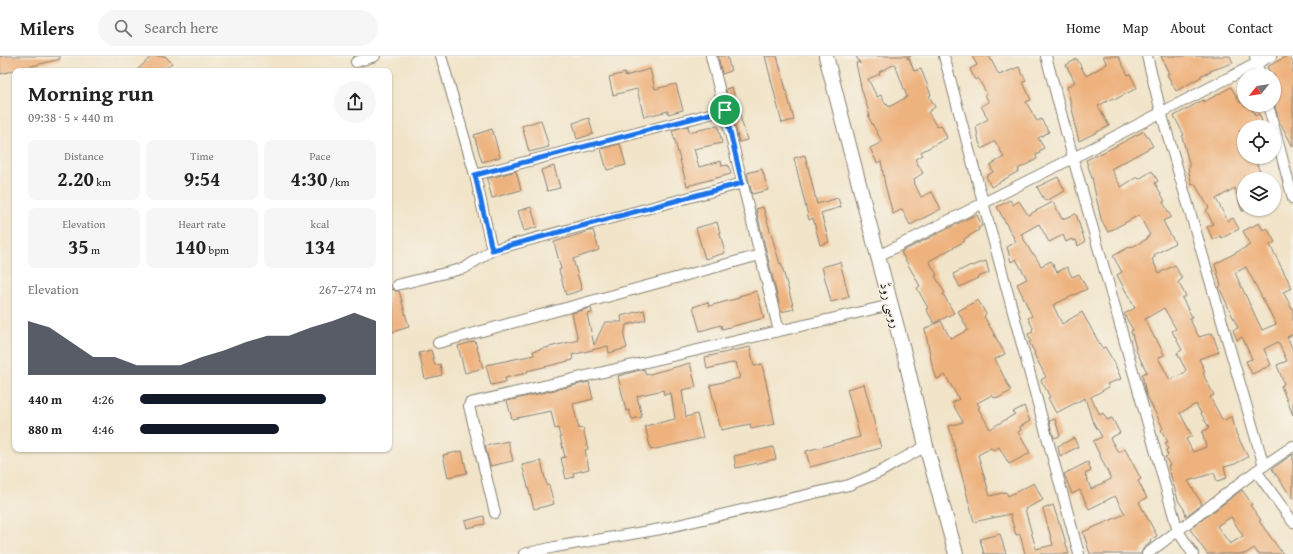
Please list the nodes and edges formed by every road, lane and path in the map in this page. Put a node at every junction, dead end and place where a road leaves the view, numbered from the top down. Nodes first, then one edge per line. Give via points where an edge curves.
1 (375, 56) edge
2 (441, 56) edge
3 (711, 56) edge
4 (826, 56) edge
5 (944, 56) edge
6 (1046, 56) edge
7 (1147, 56) edge
8 (1271, 56) edge
9 (1256, 60) edge
10 (356, 62) dead end
11 (725, 110) junction
12 (1161, 112) junction
13 (1281, 154) edge
14 (1073, 158) junction
15 (475, 175) junction
16 (742, 183) junction
17 (1293, 199) edge
18 (983, 202) junction
19 (492, 250) junction
20 (760, 256) junction
21 (878, 256) junction
22 (397, 285) dead end
23 (891, 305) junction
24 (779, 331) junction
25 (438, 343) dead end
26 (926, 446) junction
27 (1293, 446) edge
28 (1260, 469) junction
29 (495, 513) dead end
30 (1293, 522) edge
31 (1178, 531) junction
32 (524, 554) edge
33 (956, 554) edge
34 (1079, 554) edge
35 (1147, 554) edge
36 (1193, 554) edge

1 - 10 street
2 - 15 street
3 - 11 street
4 - 21 main road, روسی روڈ
5 - 18 street
6 - 14 street
7 - 12 street
8 - 9 street
9 - 12 street
11 - 15 street
11 - 16 street
12 - 14 street
12 - 28 street
13 - 17 street
14 - 18 street
14 - 31 street
15 - 19 street
16 - 19 street
16 - 20 street
18 - 21 street
18 - 34 street
19 - 22 street via 465,268
20 - 24 street
20 - 25 street
21 - 23 main road, روسی روڈ
23 - 24 street
23 - 26 main road, روسی روڈ
24 - 29 street via 470,403
26 - 32 street via 880,472 849,485 661,529
26 - 33 main road, روسی روڈ
27 - 28 street
28 - 30 street
28 - 31 street
31 - 35 street
31 - 36 street

